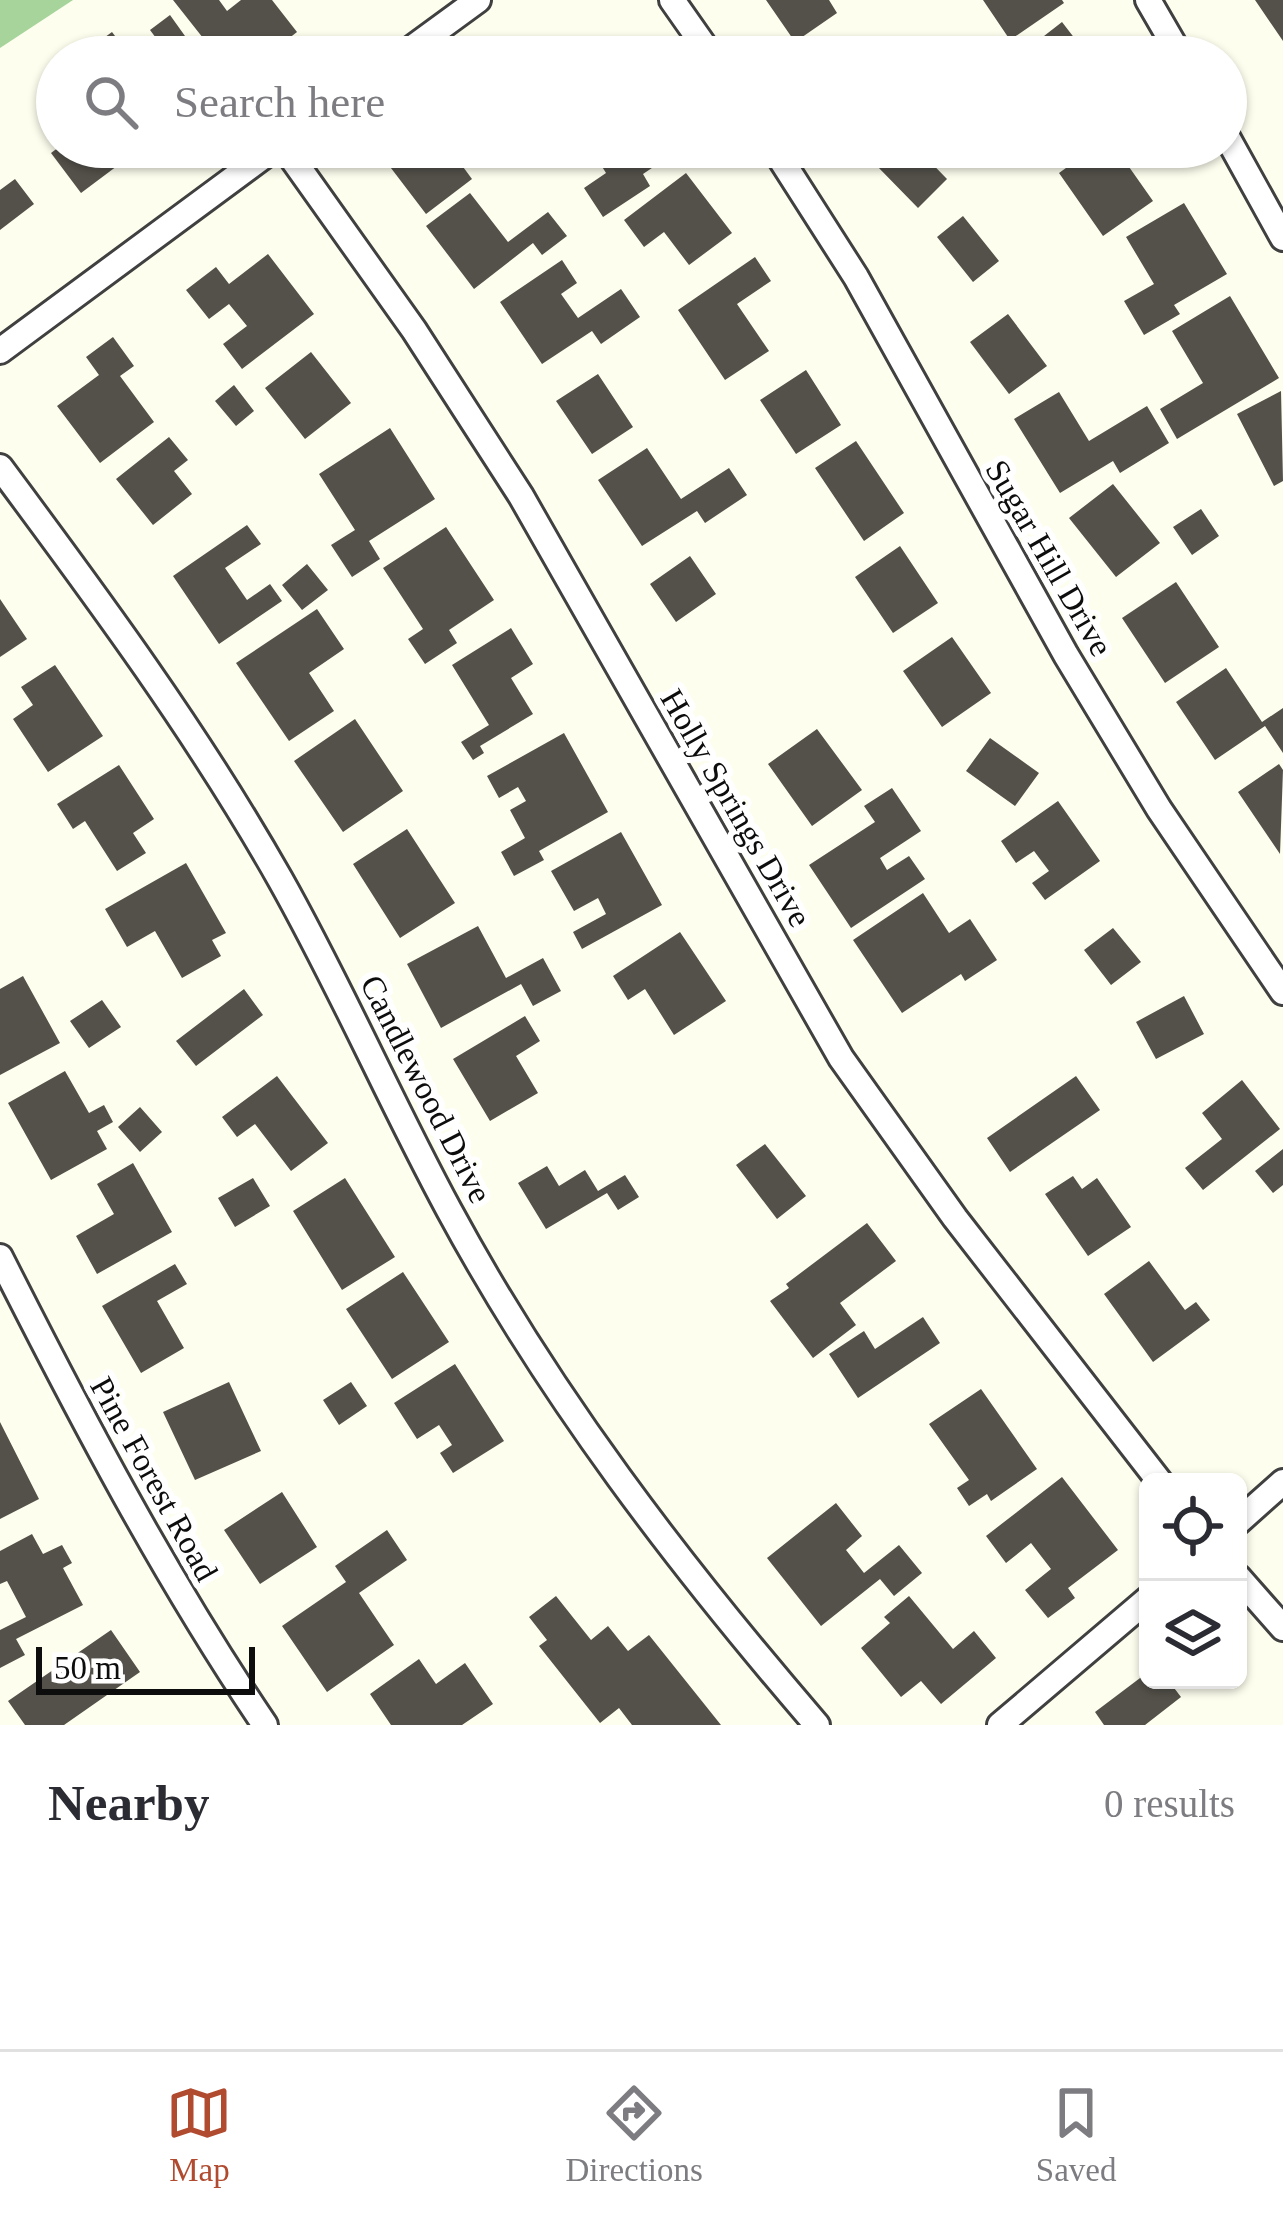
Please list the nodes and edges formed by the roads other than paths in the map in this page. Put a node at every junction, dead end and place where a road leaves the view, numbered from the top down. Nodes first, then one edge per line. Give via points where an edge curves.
1 (478, 0) edge
2 (673, 0) edge
3 (1148, 0) edge
4 (429, 36) edge
5 (698, 36) edge
6 (1169, 36) edge
7 (251, 168) edge
8 (295, 168) edge
9 (786, 168) edge
10 (1244, 168) edge
11 (1283, 238) edge
12 (0, 351) edge
13 (0, 466) edge
14 (1283, 992) edge
15 (0, 1256) edge
16 (1153, 1473) edge
17 (1283, 1482) edge
18 (1247, 1514) edge
19 (1242, 1581) edge
20 (1139, 1607) edge
21 (1283, 1628) edge
22 (265, 1725) edge
23 (818, 1725) edge
24 (1000, 1725) edge

1 - 4 street
2 - 5 street
3 - 6 street
7 - 12 street
8 - 16 street, Holly Springs Drive via 521,496 841,1058
9 - 14 street, Sugar Hill Drive via 856,277 1066,655
10 - 11 street
13 - 23 street, Candlewood Drive via 205,754 280,879 449,1211 550,1379 641,1511
15 - 22 street, Pine Forest Road via 202,1631
17 - 18 street
19 - 21 street
20 - 24 street

